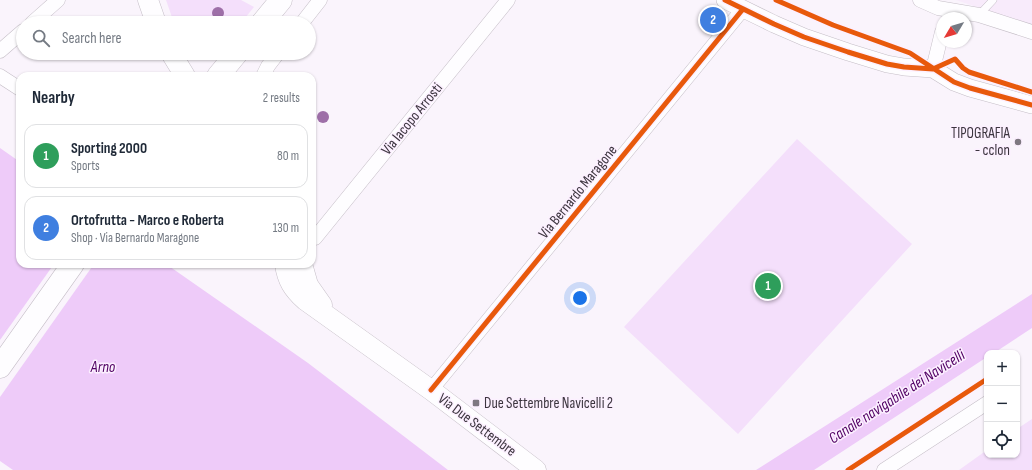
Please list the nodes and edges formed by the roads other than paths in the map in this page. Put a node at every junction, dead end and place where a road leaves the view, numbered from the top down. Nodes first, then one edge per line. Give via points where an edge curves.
1 (58, 0) edge
2 (148, 0) edge
3 (281, 0) edge
4 (320, 0) edge
5 (508, 0) edge
6 (725, 0) edge
7 (920, 0) edge
8 (993, 0) edge
9 (938, 8) junction
10 (743, 9) junction
11 (939, 12) edge
12 (979, 15) junction
13 (40, 16) edge
14 (154, 16) edge
15 (268, 16) edge
16 (307, 16) edge
17 (1032, 32) edge
18 (16, 37) edge
19 (938, 48) edge
20 (0, 51) edge
21 (175, 60) edge
22 (231, 60) edge
23 (273, 60) edge
24 (933, 69) junction
25 (183, 72) edge
26 (221, 72) edge
27 (265, 72) edge
28 (0, 76) edge
29 (16, 86) edge
30 (1032, 105) edge
31 (316, 237) edge
32 (70, 268) edge
33 (286, 268) edge
34 (303, 268) edge
35 (340, 324) junction
36 (0, 367) edge
37 (431, 390) junction
38 (984, 405) edge
39 (536, 470) edge
40 (884, 470) edge

1 - 13 street
2 - 14 main road
3 - 15 main road
4 - 16 street
5 - 31 street, Via Iacopo Arrosti
6 - 10 street
7 - 9 street
8 - 12 lane
9 - 11 street
9 - 12 street
10 - 24 street via 804,37 848,52 887,64
10 - 37 street, Via Bernardo Maragone
12 - 17 street
18 - 20 street
19 - 24 street
21 - 25 main road
22 - 26 main road
23 - 27 street
24 - 30 street via 970,88
28 - 29 street
32 - 36 main road
33 - 35 main road via 289,282 301,297
34 - 35 main road via 312,293
35 - 37 main road, Via Due Settembre
37 - 39 main road, Via Due Settembre
38 - 40 street

